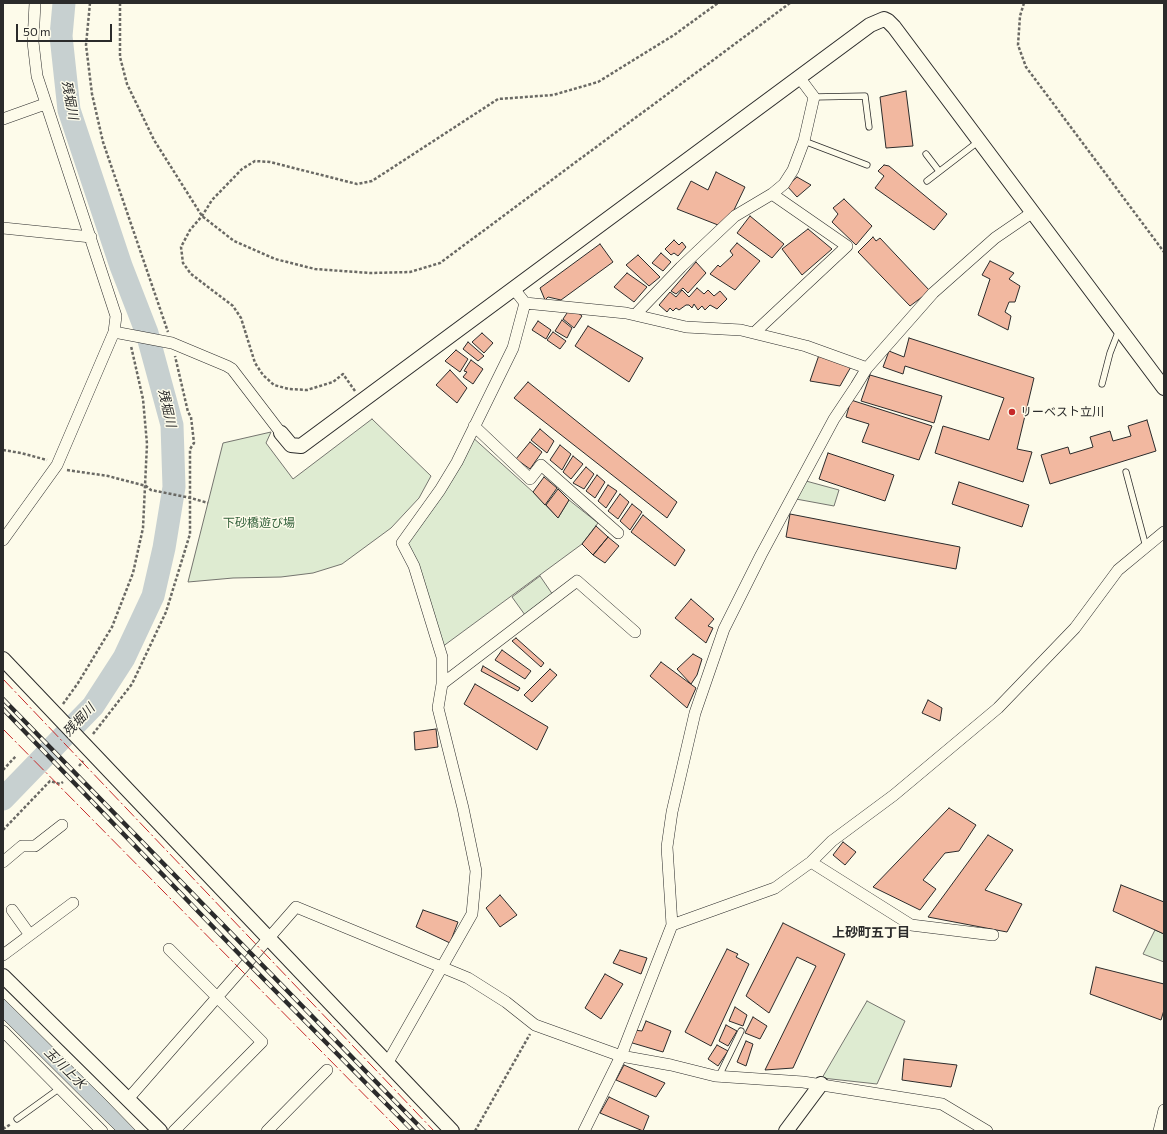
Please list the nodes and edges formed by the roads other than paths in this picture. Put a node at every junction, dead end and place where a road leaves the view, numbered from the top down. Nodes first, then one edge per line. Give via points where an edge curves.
1 (35, 3) edge
2 (799, 77) junction
3 (814, 97) junction
4 (45, 104) junction
5 (3, 120) edge
6 (869, 128) dead end
7 (804, 141) junction
8 (980, 141) junction
9 (926, 154) dead end
10 (867, 165) dead end
11 (940, 171) junction
12 (927, 181) dead end
13 (772, 194) junction
14 (1033, 212) junction
15 (3, 228) edge
16 (91, 237) junction
17 (514, 289) junction
18 (525, 303) junction
19 (635, 315) junction
20 (1120, 328) junction
21 (114, 332) junction
22 (754, 333) junction
23 (867, 368) junction
24 (1102, 384) dead end
25 (1164, 388) edge
26 (474, 426) junction
27 (281, 433) joint
28 (1126, 472) dead end
29 (618, 532) dead end
30 (1164, 532) edge
31 (3, 540) edge
32 (1146, 548) junction
33 (636, 632) dead end
34 (3, 659) edge
35 (442, 684) junction
36 (62, 825) dead end
37 (3, 862) edge
38 (811, 862) junction
39 (73, 903) dead end
40 (12, 910) dead end
41 (672, 925) junction
42 (30, 935) junction
43 (993, 936) dead end
44 (269, 938) junction
45 (169, 950) dead end
46 (3, 955) edge
47 (442, 967) junction
48 (3, 976) edge
49 (216, 997) junction
50 (3, 1031) edge
51 (741, 1031) dead end
52 (621, 1056) junction
53 (388, 1062) junction
54 (327, 1070) dead end
55 (719, 1077) junction
56 (821, 1084) junction
57 (60, 1088) junction
58 (128, 1100) junction
59 (1164, 1110) edge
60 (17, 1119) dead end
61 (102, 1131) edge
62 (160, 1131) edge
63 (174, 1131) edge
64 (267, 1131) edge
65 (452, 1131) edge
66 (584, 1131) edge
67 (786, 1131) edge
68 (987, 1131) edge
69 (1159, 1131) edge

1 - 4 street via 34,59
2 - 3 street
2 - 8 street via 870,25 879,20 888,21
2 - 17 street
3 - 6 lane via 865,96
3 - 7 street
4 - 5 street
4 - 16 street
7 - 10 lane
7 - 13 street via 793,170 784,184
8 - 11 lane
8 - 14 street
9 - 11 lane
11 - 12 lane
13 - 19 street via 735,216
13 - 22 street via 847,246
14 - 20 street
14 - 23 street via 995,238 933,293
15 - 16 street
16 - 21 street via 116,316
17 - 18 street
17 - 27 street via 301,446 291,445
18 - 19 street
18 - 26 street via 513,348
19 - 22 street via 686,327
20 - 24 lane
20 - 25 street
21 - 27 street via 130,340 167,338 232,369
21 - 31 street via 57,465
22 - 23 street via 806,346
23 - 41 street via 834,419 722,634 695,714 672,812 667,847
26 - 29 street via 530,480 541,465
26 - 35 street via 440,490 402,543 414,566 442,657
28 - 32 lane
30 - 32 street
32 - 38 street via 1118,570 1075,628 998,708 894,795 832,842
33 - 35 street via 578,581
34 - 44 street via 85,739
35 - 47 street via 438,708 476,871 472,914
36 - 37 street via 35,846 22,846
38 - 41 street via 775,888
38 - 43 street via 911,925
39 - 42 street
40 - 42 street
41 - 52 street
42 - 46 street
44 - 47 street via 296,907
44 - 49 street
44 - 53 street
45 - 49 street
47 - 52 street via 475,982 535,1025
47 - 53 street
48 - 58 street
49 - 58 street
49 - 63 street via 262,1042
50 - 57 street
51 - 55 lane
52 - 55 street
52 - 66 street
53 - 65 street
54 - 64 street
55 - 56 street
56 - 67 street
56 - 68 street via 942,1104
57 - 60 lane
57 - 61 street
58 - 62 street
59 - 69 street

